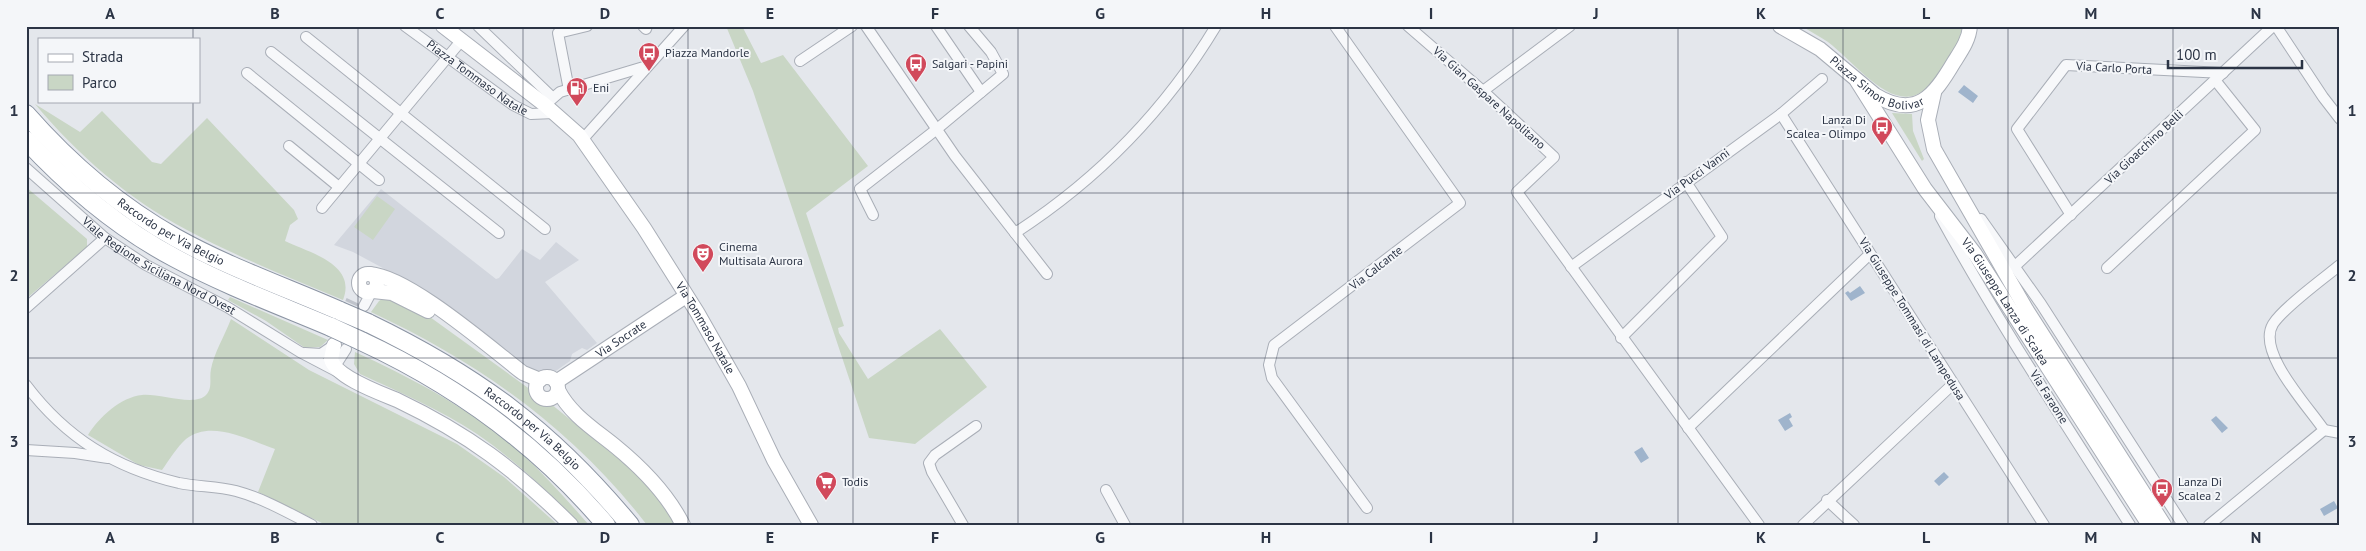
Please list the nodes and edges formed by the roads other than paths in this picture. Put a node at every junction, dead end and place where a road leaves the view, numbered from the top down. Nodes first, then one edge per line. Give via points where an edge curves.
1 (405, 26) edge
2 (443, 26) edge
3 (478, 26) edge
4 (588, 26) edge
5 (643, 26) edge
6 (648, 26) edge
7 (684, 26) edge
8 (852, 26) edge
9 (866, 26) edge
10 (936, 26) edge
11 (969, 26) edge
12 (1216, 26) edge
13 (1335, 26) edge
14 (1408, 26) edge
15 (1570, 26) edge
16 (1780, 26) edge
17 (1970, 26) edge
18 (1976, 26) edge
19 (2275, 26) edge
20 (557, 30) edge
21 (306, 37) dead end
22 (461, 41) junction
23 (1965, 43) junction
24 (271, 52) dead end
25 (447, 57) junction
26 (800, 61) dead end
27 (651, 64) junction
28 (247, 72) dead end
29 (2219, 77) junction
30 (1822, 79) dead end
31 (1857, 81) junction
32 (569, 90) junction
33 (1483, 91) junction
34 (982, 92) junction
35 (1934, 93) junction
36 (550, 105) junction
37 (400, 113) junction
38 (26, 114) edge
39 (1781, 114) junction
40 (2340, 119) edge
41 (937, 130) junction
42 (380, 138) junction
43 (26, 140) edge
44 (582, 140) junction
45 (289, 146) dead end
46 (359, 163) junction
47 (26, 168) edge
48 (1951, 177) junction
49 (379, 180) dead end
50 (1686, 182) junction
51 (339, 187) junction
52 (1925, 189) junction
53 (322, 208) dead end
54 (2071, 215) junction
55 (873, 216) dead end
56 (546, 228) dead end
57 (499, 233) dead end
58 (1015, 233) junction
59 (105, 238) junction
60 (1870, 254) junction
61 (2340, 265) edge
62 (1571, 267) junction
63 (2014, 267) junction
64 (2106, 268) dead end
65 (370, 274) junction
66 (1047, 274) dead end
67 (358, 285) junction
68 (372, 291) junction
69 (686, 296) junction
70 (26, 308) edge
71 (356, 310) junction
72 (1622, 338) junction
73 (343, 340) junction
74 (300, 352) junction
75 (331, 367) junction
76 (538, 384) junction
77 (1953, 384) junction
78 (26, 385) edge
79 (557, 386) junction
80 (976, 426) dead end
81 (1688, 428) junction
82 (2324, 430) junction
83 (2340, 433) edge
84 (26, 450) edge
85 (109, 458) junction
86 (1106, 490) dead end
87 (1827, 500) junction
88 (1367, 508) dead end
89 (312, 525) edge
90 (570, 525) edge
91 (606, 525) edge
92 (630, 525) edge
93 (683, 525) edge
94 (810, 525) edge
95 (963, 525) edge
96 (1125, 525) edge
97 (1759, 525) edge
98 (1803, 525) edge
99 (1854, 525) edge
100 (2044, 525) edge
101 (2130, 525) edge
102 (2149, 525) edge
103 (2164, 525) edge
104 (2183, 525) edge
105 (2209, 525) edge

1 - 25 street, Piazza Tommaso Natale
2 - 22 street, Piazza Tommaso Natale
3 - 36 street, Piazza Tommaso Natale
4 - 20 street
5 - 6 street via 646,29
7 - 27 street
8 - 26 street
9 - 41 street
10 - 34 street
11 - 34 street via 991,52 1003,74
12 - 58 street via 1184,76 1149,119 1082,184
13 - 88 street, Via Calcante via 1460,203 1274,345 1269,365 1272,378
14 - 33 street, Via Gian Gaspare Napolitano
15 - 33 street
16 - 31 street, Piazza Simon Bolivar via 1820,50
17 - 23 street, Piazza Simon Bolivar
18 - 23 street
19 - 29 street, Via Gioacchino Belli
19 - 40 street
20 - 32 street
21 - 37 street
22 - 25 street
22 - 36 street, Piazza Tommaso Natale
23 - 35 street, Piazza Simon Bolivar
24 - 42 street
25 - 36 street, Piazza Tommaso Natale via 513,105 531,114
25 - 37 street
27 - 32 street
27 - 44 street
28 - 46 street
29 - 54 street, Via Gioacchino Belli
29 - 54 street, Via Carlo Porta via 2066,65 2017,129
29 - 64 street via 2255,130
30 - 39 street, Via Pucci Vanni
31 - 35 street, Piazza Simon Bolivar via 1894,105 1919,103
31 - 52 street, Via Giuseppe Lanza di Scalea
32 - 36 street
33 - 62 street, Via Gian Gaspare Napolitano via 1554,157 1517,192
34 - 41 street
35 - 48 street, Via Giuseppe Lanza di Scalea via 1929,110 1929,134
36 - 44 street, Piazza Tommaso Natale
37 - 42 street
37 - 56 street
38 - 71 highway, Raccordo per Via Belgio via 86,174 151,223 218,258
39 - 50 street, Via Pucci Vanni
39 - 60 street, Via Giuseppe Tommasi di Lampedusa
41 - 55 street via 860,189
41 - 58 street
42 - 46 street
42 - 57 street
43 - 73 highway, Raccordo per Via Belgio via 79,192 152,245
44 - 69 street, Via Tommaso Natale via 644,228
45 - 51 street
46 - 49 street
46 - 51 street
47 - 59 street, Viale Regione Siciliana Nord Ovest
48 - 63 street, Via Giuseppe Lanza di Scalea
48 - 103 street, Via Giuseppe Lanza di Scalea via 2026,309
50 - 62 street, Via Pucci Vanni
50 - 72 street via 1722,237
51 - 53 street
52 - 101 street, Via Faraone via 1961,255
52 - 102 street, Via Giuseppe Lanza di Scalea via 1975,254
54 - 63 street, Via Gioacchino Belli
58 - 66 street
59 - 70 street
59 - 74 street, Viale Regione Siciliana Nord Ovest via 146,265 230,309
60 - 77 street, Via Giuseppe Tommasi di Lampedusa
60 - 81 street
61 - 82 street via 2278,318 2270,332 2272,355
62 - 72 street, Via Gian Gaspare Napolitano
63 - 104 street, Via Giuseppe Lanza di Scalea
65 - 67 street via 361,276
65 - 68 street via 377,286
65 - 76 street via 386,276 412,291
67 - 68 street via 363,291
67 - 71 street
68 - 71 street
68 - 76 street via 392,293 425,309 525,383
69 - 79 street, Via Socrate
69 - 94 street, Via Tommaso Natale via 739,386
71 - 92 highway, Raccordo per Via Belgio via 435,357 542,431 588,475
72 - 81 street, Via Gian Gaspare Napolitano
73 - 74 street via 321,354
73 - 75 street via 331,355
73 - 91 highway, Raccordo per Via Belgio via 398,358 505,426 552,467
74 - 75 street, Viale Regione Siciliana Nord Ovest
75 - 90 street, Viale Regione Siciliana Nord Ovest via 481,446
76 - 79 street via 547,377
76 - 79 street via 539,395 545,399 554,396
77 - 87 street
77 - 100 street, Via Giuseppe Tommasi di Lampedusa
78 - 85 street via 76,438
79 - 93 street via 571,410 654,482
80 - 95 street via 935,455 929,463
81 - 97 street, Via Gian Gaspare Napolitano
82 - 83 street
82 - 105 street
84 - 85 street
85 - 89 street via 138,472 181,484 250,495
86 - 96 street
87 - 98 street
87 - 99 street

